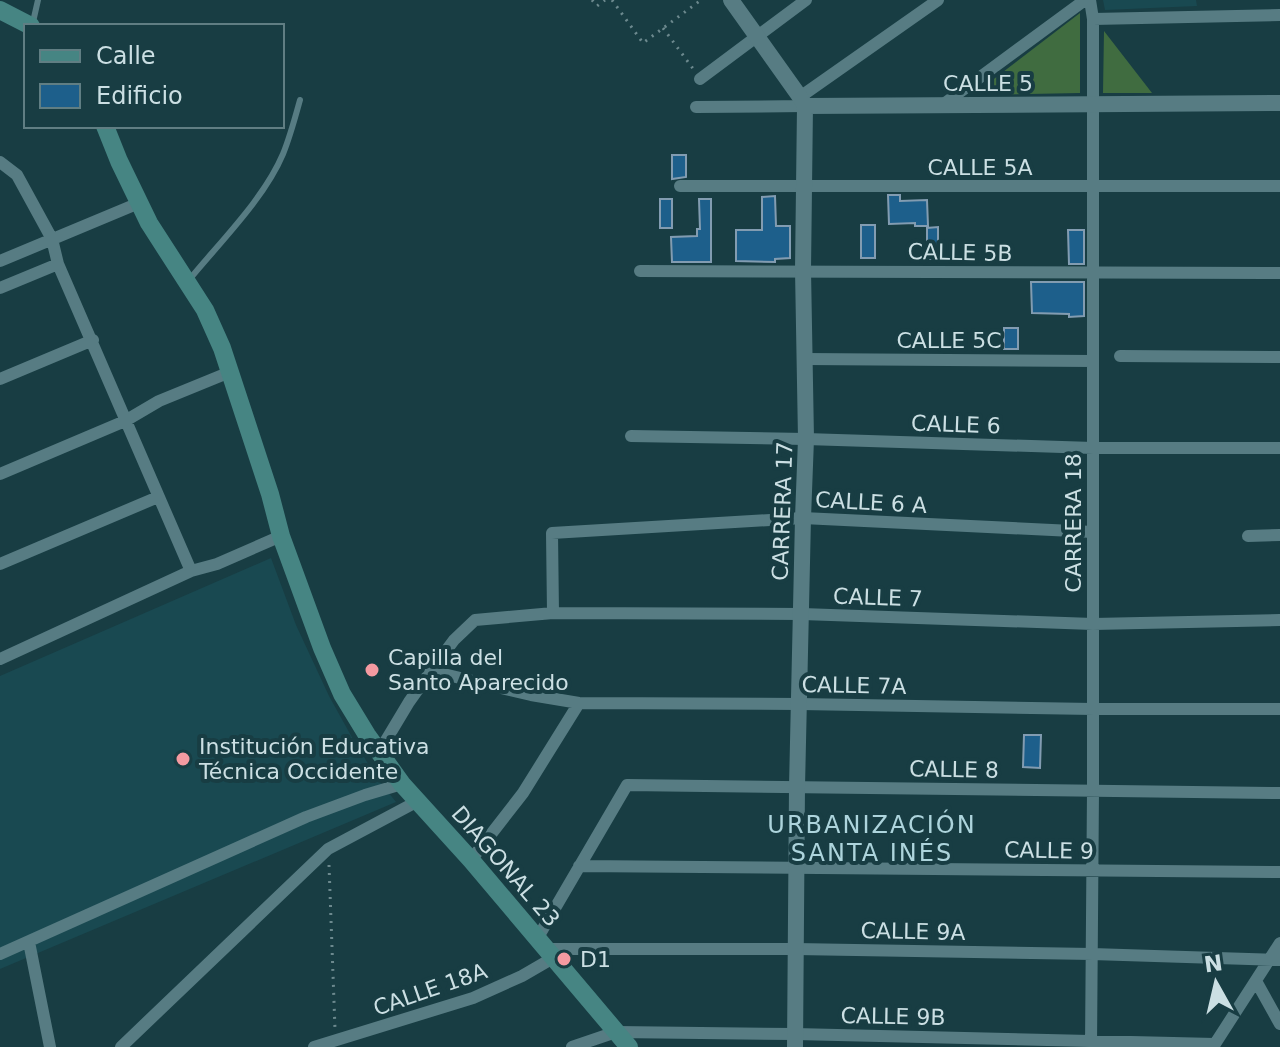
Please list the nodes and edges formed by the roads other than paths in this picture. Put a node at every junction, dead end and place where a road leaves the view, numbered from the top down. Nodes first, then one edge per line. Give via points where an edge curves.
1 (38, 0) edge
2 (731, 0) edge
3 (806, 0) edge
4 (938, 0) edge
5 (1088, 0) edge
6 (0, 10) edge
7 (1280, 15) edge
8 (1093, 19) junction
9 (28, 24) edge
10 (32, 24) edge
11 (758, 37) junction
12 (700, 79) road end
13 (300, 100) dead end
14 (803, 102) junction
15 (1280, 103) edge
16 (1093, 104) junction
17 (941, 106) junction
18 (696, 107) dead end
19 (106, 128) edge
20 (0, 162) edge
21 (680, 186) dead end
22 (1280, 186) edge
23 (805, 187) junction
24 (1094, 187) junction
25 (139, 203) junction
26 (52, 239) junction
27 (0, 261) edge
28 (58, 264) junction
29 (803, 270) junction
30 (640, 271) dead end
31 (1280, 273) edge
32 (1093, 274) junction
33 (187, 282) junction
34 (0, 288) edge
35 (93, 340) junction
36 (1120, 356) dead end
37 (1280, 357) edge
38 (805, 359) junction
39 (1093, 361) junction
40 (230, 372) junction
41 (0, 379) edge
42 (125, 421) junction
43 (631, 436) dead end
44 (806, 439) junction
45 (1093, 448) junction
46 (1280, 448) edge
47 (0, 474) edge
48 (158, 497) junction
49 (803, 518) junction
50 (1093, 532) junction
51 (1280, 535) edge
52 (281, 536) junction
53 (1248, 536) dead end
54 (0, 564) edge
55 (191, 571) junction
56 (553, 613) junction
57 (802, 614) junction
58 (1280, 620) edge
59 (1093, 624) junction
60 (0, 659) edge
61 (431, 671) junction
62 (579, 703) junction
63 (800, 704) junction
64 (1093, 709) junction
65 (1280, 709) edge
66 (379, 752) junction
67 (402, 784) junction
68 (797, 787) junction
69 (1093, 790) junction
70 (1280, 793) edge
71 (418, 801) junction
72 (471, 860) junction
73 (579, 866) junction
74 (797, 867) junction
75 (1092, 871) junction
76 (1280, 872) edge
77 (29, 942) junction
78 (1280, 943) edge
79 (545, 949) junction
80 (796, 949) junction
81 (0, 954) edge
82 (1092, 954) junction
83 (1275, 959) edge
84 (1256, 981) junction
85 (1280, 1024) edge
86 (616, 1032) junction
87 (795, 1040) edge
88 (336, 1044) edge
89 (1090, 1044) edge
90 (1214, 1045) edge
91 (50, 1047) edge
92 (121, 1047) edge
93 (314, 1047) edge
94 (572, 1047) edge
95 (629, 1047) edge

1 - 10 lane
2 - 11 street
3 - 11 street
4 - 14 street
5 - 8 street, CARRERA 18
5 - 17 street
6 - 9 main road
7 - 8 street
8 - 16 street, CARRERA 18
11 - 12 street
11 - 14 street
13 - 33 lane via 271,177
14 - 17 street, CALLE 5
14 - 18 street, CALLE 5
14 - 23 street, CARRERA 17
15 - 16 street, CALLE 5
16 - 17 street, CALLE 5
16 - 24 street, CARRERA 18
19 - 25 main road, DIAGONAL 23
20 - 26 street via 17,175
21 - 23 street, CALLE 5A
22 - 24 street, CALLE 5A
23 - 24 street, CALLE 5A
23 - 29 street, CARRERA 17
24 - 32 street, CARRERA 18
25 - 26 street
25 - 33 main road, DIAGONAL 23
26 - 27 street
26 - 28 street
28 - 34 street
28 - 35 street
29 - 30 street, CALLE 5B
29 - 32 street, CALLE 5B
29 - 38 street, CARRERA 17
31 - 32 street, CALLE 5B
32 - 39 street, CARRERA 18
33 - 40 main road, DIAGONAL 23 via 205,310
35 - 41 street
35 - 42 street
36 - 37 street
38 - 39 street, CALLE 5C
38 - 44 street, CARRERA 17
39 - 45 street, CARRERA 18
40 - 42 street
40 - 52 main road, DIAGONAL 23
42 - 47 street
42 - 48 street
43 - 44 street, CALLE 6
44 - 45 street, CALLE 6
44 - 49 street, CARRERA 17
45 - 46 street, CALLE 6
45 - 50 street, CARRERA 18
48 - 54 street
48 - 55 street
49 - 50 street, CALLE 6 A
49 - 56 street, CALLE 6 A via 552,533
49 - 57 street, CARRERA 17
50 - 59 street, CARRERA 18
51 - 53 street
52 - 55 street
52 - 66 main road, DIAGONAL 23 via 342,694
55 - 60 street
56 - 57 street, CALLE 7
56 - 61 street, CALLE 7 via 475,620
57 - 59 street, CALLE 7
57 - 63 street, CARRERA 17
58 - 59 street, CALLE 7
59 - 64 street, CARRERA 18
61 - 62 street, CALLE 7A
61 - 66 street
62 - 63 street, CALLE 7A
62 - 72 street via 523,793
63 - 64 street, CALLE 7A
63 - 68 street, CARRERA 17
64 - 65 street, CALLE 7A
64 - 69 street, CARRERA 18
66 - 67 main road, DIAGONAL 23
67 - 71 main road, DIAGONAL 23
67 - 77 street via 306,817
68 - 69 street, CALLE 8
68 - 73 street, CALLE 8 via 627,785
68 - 74 street, CARRERA 17
69 - 70 street, CALLE 8
69 - 75 street, CARRERA 18
71 - 72 main road, DIAGONAL 23
71 - 92 street via 328,849
72 - 79 main road, DIAGONAL 23
73 - 74 street, CALLE 9
73 - 79 street
74 - 75 street, CALLE 9
74 - 80 street, CARRERA 17
75 - 76 street, CALLE 9
75 - 82 street, CARRERA 18
77 - 81 street
77 - 91 street
78 - 83 street
79 - 80 street, CALLE 9A
79 - 86 main road, DIAGONAL 23
79 - 88 street, CALLE 18A via 522,976
80 - 82 street, CALLE 9A
80 - 87 street, CARRERA 17
82 - 83 street, CALLE 9A
82 - 89 street, CARRERA 18
83 - 84 street
84 - 85 street
84 - 90 street
86 - 87 street, CALLE 9B
86 - 94 street, CALLE 9B
86 - 95 main road, DIAGONAL 23
87 - 89 street, CALLE 9B
88 - 93 street, CALLE 18A
89 - 90 street, CALLE 9B

